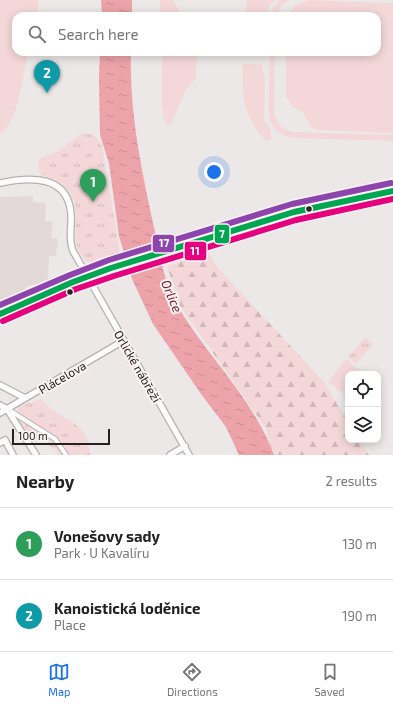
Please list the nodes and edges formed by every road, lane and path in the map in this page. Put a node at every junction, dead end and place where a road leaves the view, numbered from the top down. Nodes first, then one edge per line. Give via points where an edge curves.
1 (0, 183) edge
2 (393, 191) edge
3 (86, 277) junction
4 (0, 314) edge
5 (124, 341) junction
6 (0, 385) edge
7 (25, 398) junction
8 (0, 405) edge
9 (7, 409) junction
10 (0, 413) edge
11 (0, 443) edge
12 (185, 446) junction
13 (14, 455) edge
14 (36, 455) edge
15 (66, 455) edge
16 (170, 455) edge
17 (189, 455) edge

1 - 3 street, Orlické nábřeží via 43,179 59,188 69,202 71,246
2 - 3 street via 294,212
3 - 4 street
3 - 5 street, Orlické nábřeží
5 - 7 street, Plácelova
5 - 12 street, Orlické nábřeží
6 - 7 street
7 - 9 street, Plácelova
8 - 9 street
9 - 10 street, Plácelova
9 - 14 street
9 - 15 street via 56,439
11 - 13 street via 5,440
12 - 16 street
12 - 17 street, Orlické nábřeží

